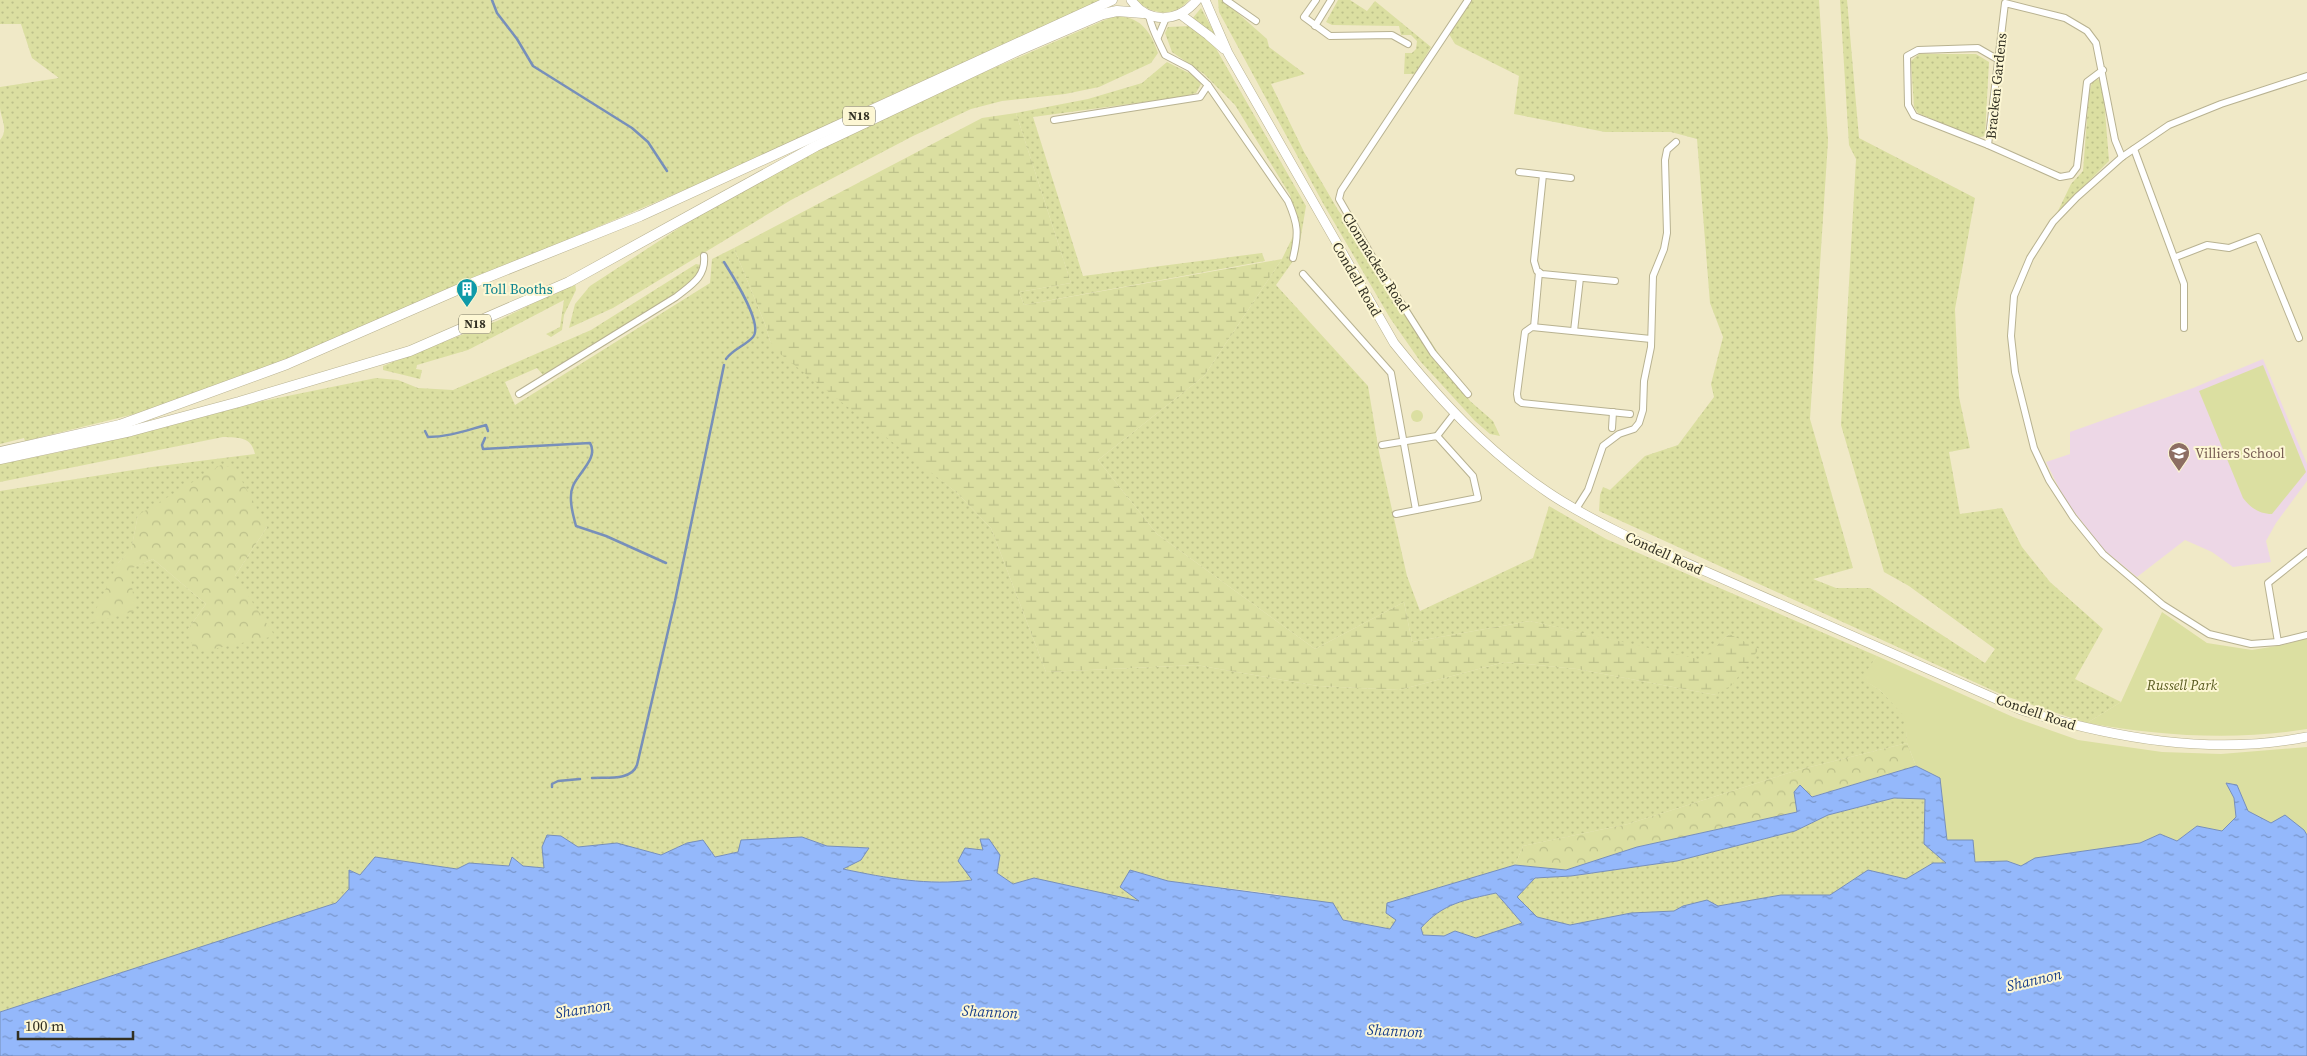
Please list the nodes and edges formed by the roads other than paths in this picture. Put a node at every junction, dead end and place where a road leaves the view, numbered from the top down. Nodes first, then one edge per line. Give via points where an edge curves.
1 (1112, 0) edge
2 (1131, 0) edge
3 (1196, 0) edge
4 (1205, 0) edge
5 (1226, 0) edge
6 (1316, 0) edge
7 (1331, 0) edge
8 (1468, 0) edge
9 (2005, 1) edge
10 (1146, 14) junction
11 (1180, 14) junction
12 (1166, 18) junction
13 (1256, 21) dead end
14 (1315, 26) junction
15 (1158, 37) junction
16 (1408, 44) dead end
17 (1228, 53) junction
18 (1997, 59) junction
19 (2103, 70) junction
20 (2307, 76) edge
21 (1208, 85) junction
22 (1054, 120) dead end
23 (1676, 142) dead end
24 (1988, 145) junction
25 (2134, 149) junction
26 (2122, 157) junction
27 (1519, 172) dead end
28 (1543, 175) junction
29 (1571, 178) dead end
30 (704, 256) dead end
31 (2176, 257) junction
32 (1293, 258) dead end
33 (1539, 272) junction
34 (1303, 274) dead end
35 (1580, 278) junction
36 (1615, 281) dead end
37 (1534, 327) junction
38 (2184, 328) dead end
39 (1574, 331) junction
40 (2299, 338) dead end
41 (1651, 339) junction
42 (519, 394) dead end
43 (1468, 394) dead end
44 (1613, 412) junction
45 (1454, 414) junction
46 (1630, 414) dead end
47 (1612, 428) dead end
48 (1437, 436) junction
49 (1402, 441) junction
50 (1382, 445) dead end
51 (0, 452) edge
52 (0, 460) edge
53 (1416, 510) junction
54 (1576, 510) junction
55 (1396, 514) dead end
56 (2307, 552) edge
57 (2307, 635) edge
58 (2278, 642) junction
59 (2307, 737) edge

1 - 51 highway, N18 via 640,216 287,364 120,425
2 - 10 main road
3 - 11 main road
4 - 17 main road
5 - 13 street
6 - 14 street via 1304,17
7 - 14 street
8 - 43 street, Clonmacken Road via 1341,191 1339,200 1433,353
9 - 18 street, Bracken Gardens
9 - 19 street, Bracken Gardens via 2065,18 2087,31 2096,43
10 - 12 main road
10 - 15 street
10 - 52 highway, N18 via 1117,11 1103,14 1017,50 816,146 569,282 410,351 167,421
11 - 12 main road
11 - 17 main road
12 - 15 street
14 - 16 street via 1330,36 1392,35
15 - 21 street via 1165,55 1190,68
17 - 45 main road, Condell Road via 1394,343
18 - 24 street, Bracken Gardens
18 - 24 street via 1978,48 1918,50 1907,56 1908,105 1914,116
19 - 24 street, Bracken Gardens via 2087,82 2077,167 2071,175 2060,177
19 - 26 street, Bracken Gardens
20 - 25 street via 2169,125
21 - 22 street via 1200,97
21 - 32 street via 1288,201 1297,222 1298,239
23 - 41 street via 1667,150 1665,160 1667,233 1654,276
25 - 26 street
25 - 31 street
26 - 58 street via 2053,222 2030,258 2014,296 2011,336 2015,372 2034,448 2048,480 2102,554 2163,605 2209,634 2252,644
27 - 28 street
28 - 29 street
28 - 33 street via 1534,261
30 - 42 street via 699,278 676,297
31 - 38 street via 2184,284
31 - 40 street via 2208,245 2229,248 2258,237
33 - 35 street
33 - 37 street
34 - 49 street via 1391,373
35 - 36 street
35 - 39 street
37 - 39 street
37 - 44 street via 1525,332 1518,400 1526,404
39 - 41 street
41 - 54 street via 1641,419 1634,429 1619,434 1602,446 1588,490
44 - 46 street
44 - 47 street
45 - 48 street
45 - 54 main road, Condell Road via 1502,458 1546,492
48 - 49 street
48 - 53 street via 1474,476 1478,498
49 - 50 street
49 - 53 street
53 - 55 street
54 - 59 main road, Condell Road via 1632,539 2021,710 2131,738 2180,743 2250,744
56 - 58 street via 2268,583
57 - 58 street

